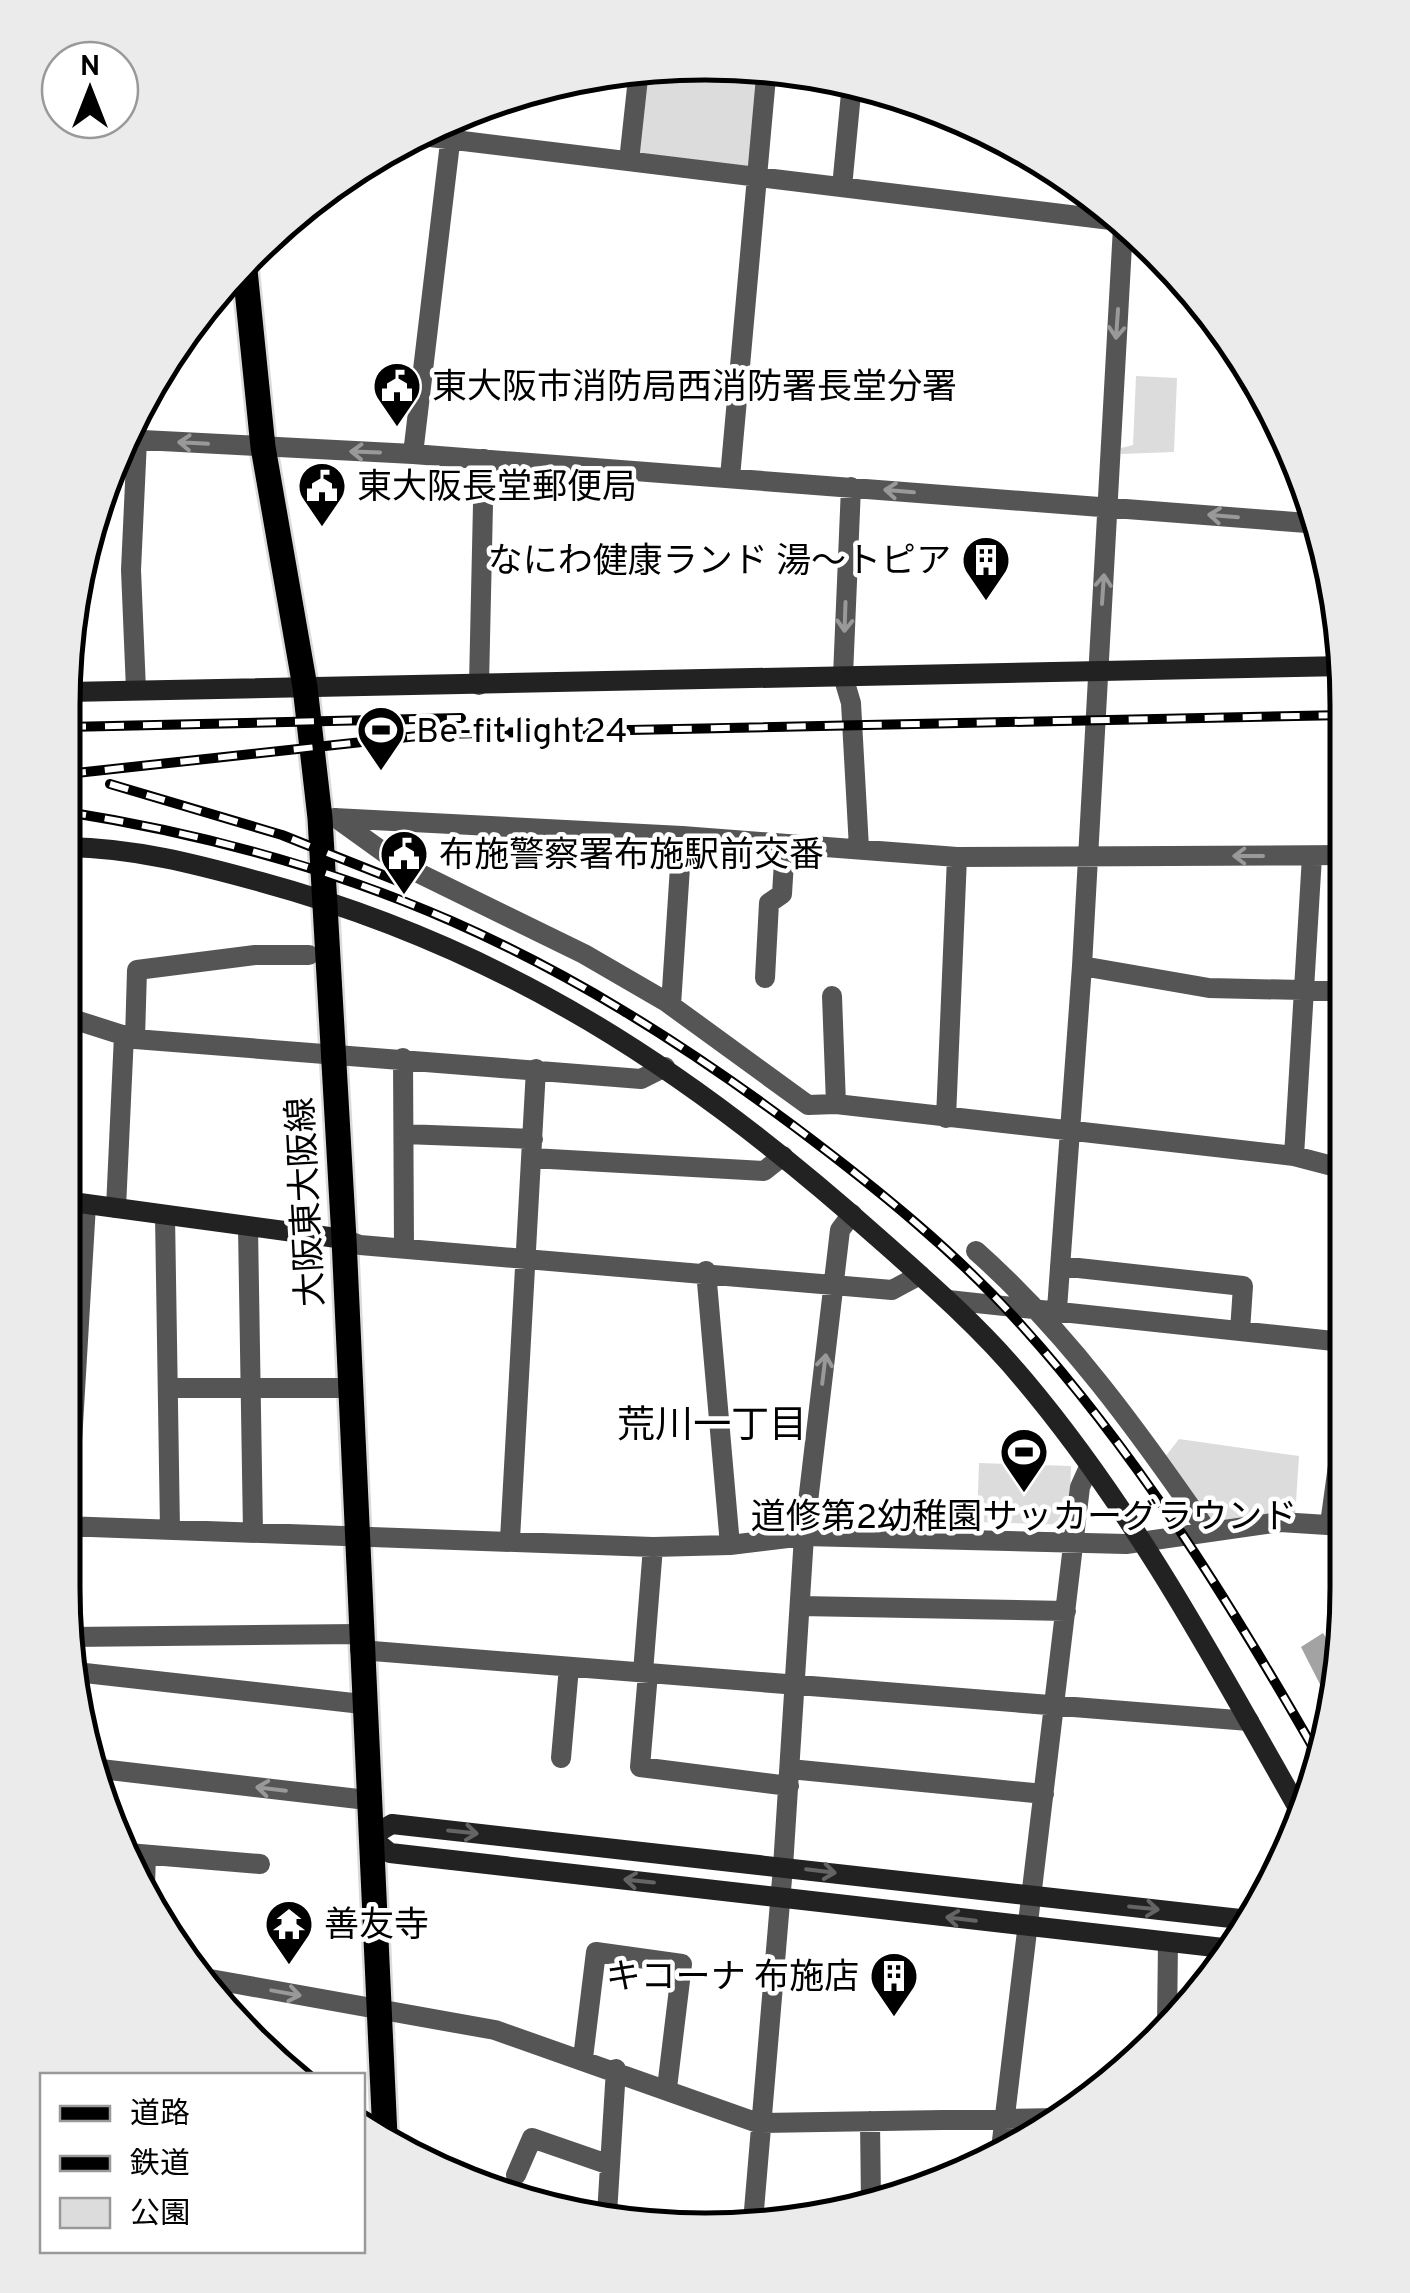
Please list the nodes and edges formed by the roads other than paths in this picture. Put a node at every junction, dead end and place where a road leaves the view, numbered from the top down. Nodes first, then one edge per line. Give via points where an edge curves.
1 (765, 83) edge
2 (638, 84) edge
3 (851, 97) edge
4 (454, 133) edge
5 (451, 135) edge
6 (629, 161) junction
7 (756, 176) junction
8 (842, 186) junction
9 (1100, 221) edge
10 (1120, 238) edge
11 (246, 281) edge
12 (139, 440) edge
13 (263, 447) junction
14 (413, 454) junction
15 (484, 459) junction
16 (130, 461) edge
17 (730, 477) junction
18 (850, 487) junction
19 (1109, 508) junction
20 (1301, 517) edge
21 (1329, 666) edge
22 (1097, 671) junction
23 (843, 676) junction
24 (479, 685) junction
25 (306, 687) junction
26 (136, 690) junction
27 (80, 692) edge
28 (328, 818) junction
29 (682, 836) junction
30 (785, 845) junction
31 (80, 848) edge
32 (858, 848) junction
33 (957, 856) junction
34 (1312, 856) junction
35 (1330, 856) edge
36 (1085, 858) junction
37 (323, 899) junction
38 (309, 955) dead end
39 (1082, 966) junction
40 (765, 978) dead end
41 (1330, 991) edge
42 (1304, 992) junction
43 (832, 996) dead end
44 (671, 1004) junction
45 (80, 1021) edge
46 (130, 1037) junction
47 (332, 1052) junction
48 (403, 1058) junction
49 (664, 1068) junction
50 (536, 1070) junction
51 (836, 1104) junction
52 (946, 1118) junction
53 (1068, 1132) junction
54 (404, 1134) junction
55 (532, 1148) junction
56 (783, 1156) junction
57 (1294, 1156) junction
58 (1330, 1165) edge
59 (80, 1204) edge
60 (86, 1205) junction
61 (116, 1208) junction
62 (852, 1214) junction
63 (165, 1215) junction
64 (248, 1226) junction
65 (344, 1239) junction
66 (404, 1249) junction
67 (976, 1252) dead end
68 (527, 1257) junction
69 (1060, 1266) junction
70 (706, 1271) junction
71 (80, 1272) edge
72 (920, 1275) junction
73 (834, 1284) junction
74 (948, 1300) junction
75 (1046, 1309) junction
76 (1240, 1330) junction
77 (1330, 1340) edge
78 (168, 1388) junction
79 (248, 1388) junction
80 (349, 1388) junction
81 (1089, 1468) junction
82 (1330, 1525) edge
83 (80, 1527) edge
84 (170, 1530) junction
85 (253, 1532) junction
86 (1208, 1532) junction
87 (355, 1536) junction
88 (804, 1536) junction
89 (510, 1540) junction
90 (1074, 1542) junction
91 (1145, 1542) junction
92 (730, 1545) junction
93 (654, 1547) junction
94 (800, 1606) junction
95 (1066, 1611) junction
96 (82, 1636) edge
97 (360, 1642) junction
98 (569, 1666) junction
99 (646, 1672) junction
100 (86, 1673) edge
101 (796, 1684) junction
102 (362, 1704) junction
103 (1055, 1704) junction
104 (1249, 1722) junction
105 (562, 1758) dead end
106 (107, 1770) edge
107 (789, 1778) junction
108 (1044, 1794) junction
109 (1293, 1799) edge
110 (368, 1800) junction
111 (370, 1838) junction
112 (140, 1854) edge
113 (260, 1864) dead end
114 (783, 1867) junction
115 (1032, 1896) junction
116 (780, 1897) junction
117 (1235, 1918) edge
118 (1028, 1927) junction
119 (1168, 1942) junction
120 (1216, 1947) edge
121 (219, 1981) edge
122 (1167, 2008) edge
123 (380, 2010) junction
124 (583, 2058) junction
125 (616, 2069) junction
126 (667, 2088) junction
127 (1004, 2117) junction
128 (1036, 2118) edge
129 (870, 2121) junction
130 (758, 2123) junction
131 (385, 2124) edge
132 (1002, 2138) edge
133 (610, 2165) junction
134 (516, 2176) dead end
135 (871, 2191) edge
136 (608, 2205) edge
137 (754, 2211) edge

1 - 7 street
2 - 6 street
3 - 8 street
4 - 6 street
5 - 14 street
6 - 7 street
7 - 8 street
7 - 17 street
8 - 9 street
10 -> 19 street
11 - 13 main road, 大阪東大阪線
13 -> 12 street
14 -> 13 street
13 - 25 main road, 大阪東大阪線
14 - 15 street
15 - 17 street
15 - 24 street
16 - 26 street
17 - 18 street
19 -> 18 street
18 -> 23 street
20 -> 19 street
22 -> 19 street
21 - 22 street
22 - 23 street
22 - 36 street
23 - 24 street
23 - 32 street via 851,703
24 - 25 street
25 - 26 street
25 - 28 main road, 大阪東大阪線
26 - 27 street
28 - 29 street
28 - 37 main road, 大阪東大阪線
28 - 44 street via 400,864
29 - 30 street
29 - 44 street
30 - 32 street
30 - 40 street via 782,894 769,903
31 - 37 street via 141,852
32 - 33 street
33 - 36 street
33 - 52 street
34 - 35 street
34 -> 36 street
34 - 42 street
36 - 39 street
37 - 47 main road, 大阪東大阪線
37 - 49 street via 520,981
38 - 46 street via 136,970
39 - 42 street via 1209,988
39 - 53 street
41 - 42 street
42 - 57 street
43 - 51 street
44 - 51 street via 808,1106
45 - 46 street
46 - 47 street
46 - 61 street
47 - 48 street
47 - 65 main road, 大阪東大阪線
48 - 50 street
48 - 54 street
49 - 50 street via 641,1078
49 - 56 street
50 - 55 street
51 - 52 street
52 - 53 street
53 - 57 street
53 - 69 street
54 - 55 street
54 - 66 street
55 - 56 street via 764,1172
55 - 68 street
56 - 62 street
57 - 58 street
59 - 60 street
60 - 61 street
60 - 71 street
61 - 63 street
62 - 72 street
62 - 73 street via 840,1230
63 - 64 street
63 - 78 street
64 - 65 street
64 - 79 street
65 - 66 street
65 - 80 main road, 大阪東大阪線
66 - 68 street
67 - 75 street
68 - 70 street
68 - 89 street
69 - 75 street
69 - 76 street via 1243,1286
70 - 73 street
70 - 92 street
72 - 73 street via 892,1290
72 - 74 street
88 -> 73 street
74 - 75 street
74 - 81 street via 1023,1378
75 - 76 street
75 - 86 street
76 - 77 street
78 - 79 street
78 - 84 street
79 - 80 street
79 - 85 street
80 - 87 main road, 大阪東大阪線
81 - 90 street via 1080,1486
81 - 91 street
82 - 86 street via 1280,1522
83 - 84 street
84 - 85 street
85 - 87 street
86 - 91 street
87 - 89 street
87 - 97 main road, 大阪東大阪線
88 - 90 street
88 - 92 street
88 - 94 street
89 - 93 street
90 - 91 street
90 - 95 street
91 - 104 street
92 - 93 street
93 - 99 street
94 - 95 street
94 - 101 street
95 - 103 street
96 - 97 street
97 - 98 street
97 - 102 main road, 大阪東大阪線
98 - 99 street
98 - 105 street
99 - 101 street
99 - 107 street via 640,1768
100 - 102 street
101 - 103 street
101 - 107 street
102 - 110 main road, 大阪東大阪線
103 - 104 street
103 - 108 street
104 - 109 street
110 -> 106 street
107 - 108 street
107 - 114 street
108 - 115 street
110 - 111 main road, 大阪東大阪線
111 -> 114 street via 392,1824
116 -> 111 street via 390,1853
111 - 123 main road, 大阪東大阪線
112 - 113 street
114 -> 115 street
114 - 116 street
115 -> 117 street
115 - 118 street
118 -> 116 street
116 - 130 street
118 - 119 street
118 - 127 street
119 - 120 street
119 - 122 street
121 -> 123 street
123 - 124 street via 495,2030
123 - 131 main road, 大阪東大阪線
124 - 125 street
124 - 126 street via 596,1952 682,1964
125 - 126 street
125 - 133 street
126 - 130 street
127 - 128 street
127 - 129 street
127 - 132 street
129 - 130 street
129 - 135 street
130 - 137 street
133 - 134 street via 532,2138
133 - 136 street

